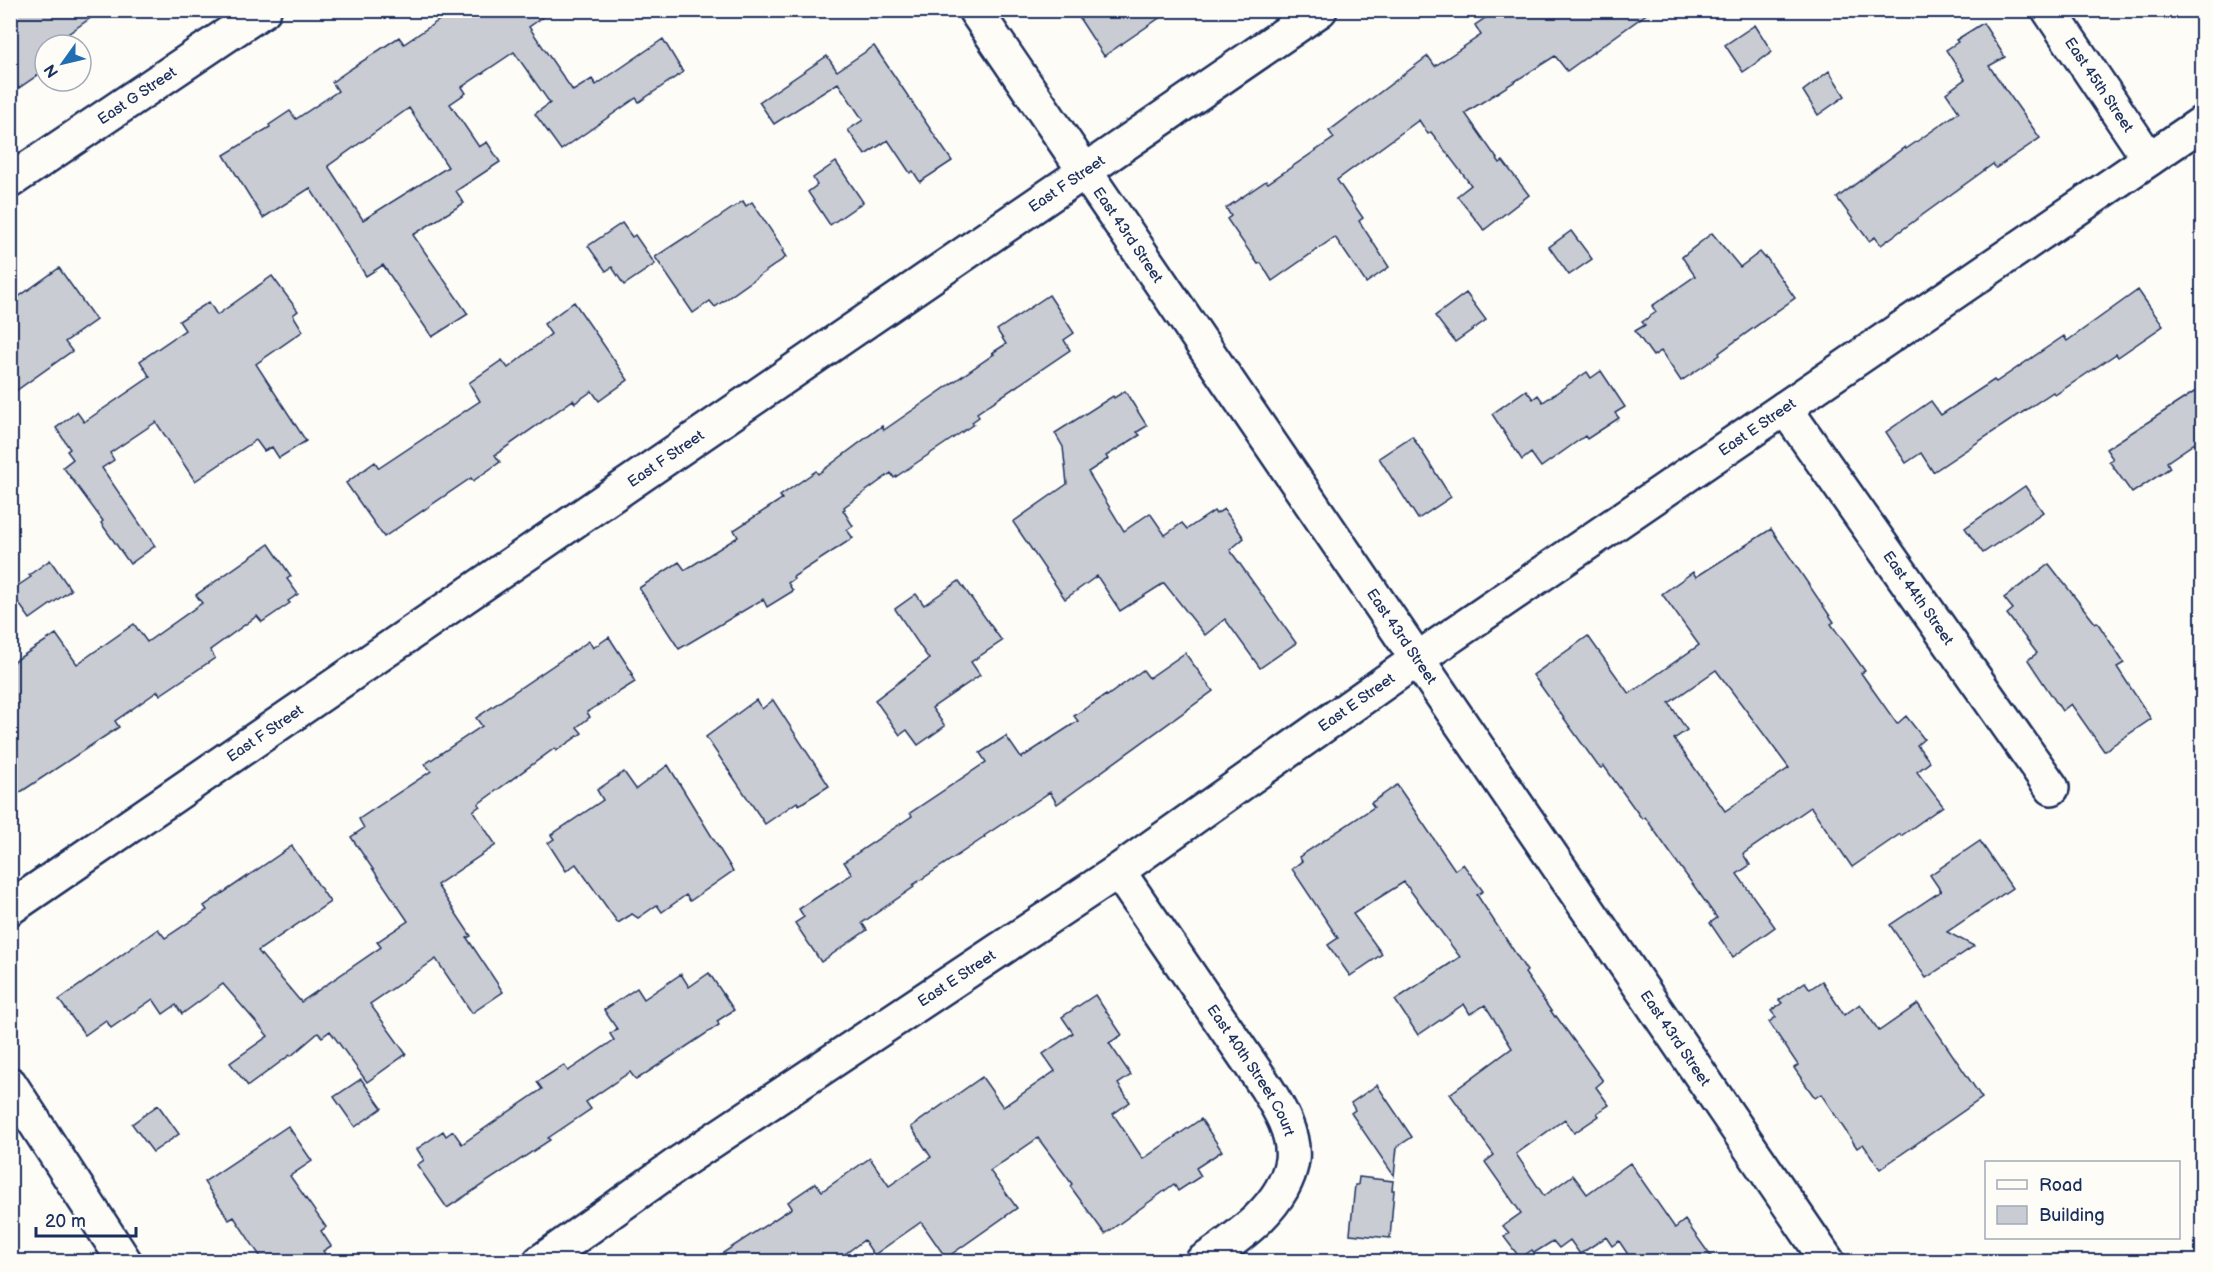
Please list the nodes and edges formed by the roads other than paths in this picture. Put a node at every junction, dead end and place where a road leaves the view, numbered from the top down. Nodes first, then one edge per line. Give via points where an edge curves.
1 (264, 10) edge
2 (975, 10) edge
3 (1320, 10) edge
4 (2049, 10) edge
5 (2202, 123) edge
6 (2149, 159) junction
7 (1084, 171) junction
8 (10, 181) edge
9 (1785, 408) junction
10 (1419, 658) junction
11 (2052, 788) dead end
12 (1118, 871) junction
13 (10, 908) edge
14 (10, 1084) edge
15 (125, 1262) edge
16 (540, 1262) edge
17 (1202, 1262) edge
18 (1828, 1262) edge

1 - 8 street, East G Street
2 - 7 street, East 43rd Street
3 - 7 street, East F Street
4 - 6 street, East 45th Street
5 - 6 street, East E Street
6 - 9 street, East E Street
7 - 10 street, East 43rd Street
7 - 13 street, East F Street
9 - 10 street, East E Street
9 - 11 street, East 44th Street
10 - 12 street, East E Street
10 - 18 street, East 43rd Street
12 - 16 street, East E Street via 682,1161
12 - 17 street, East 40th Street Court via 1266,1087 1290,1136 1292,1160 1277,1194 1248,1227
14 - 15 street

